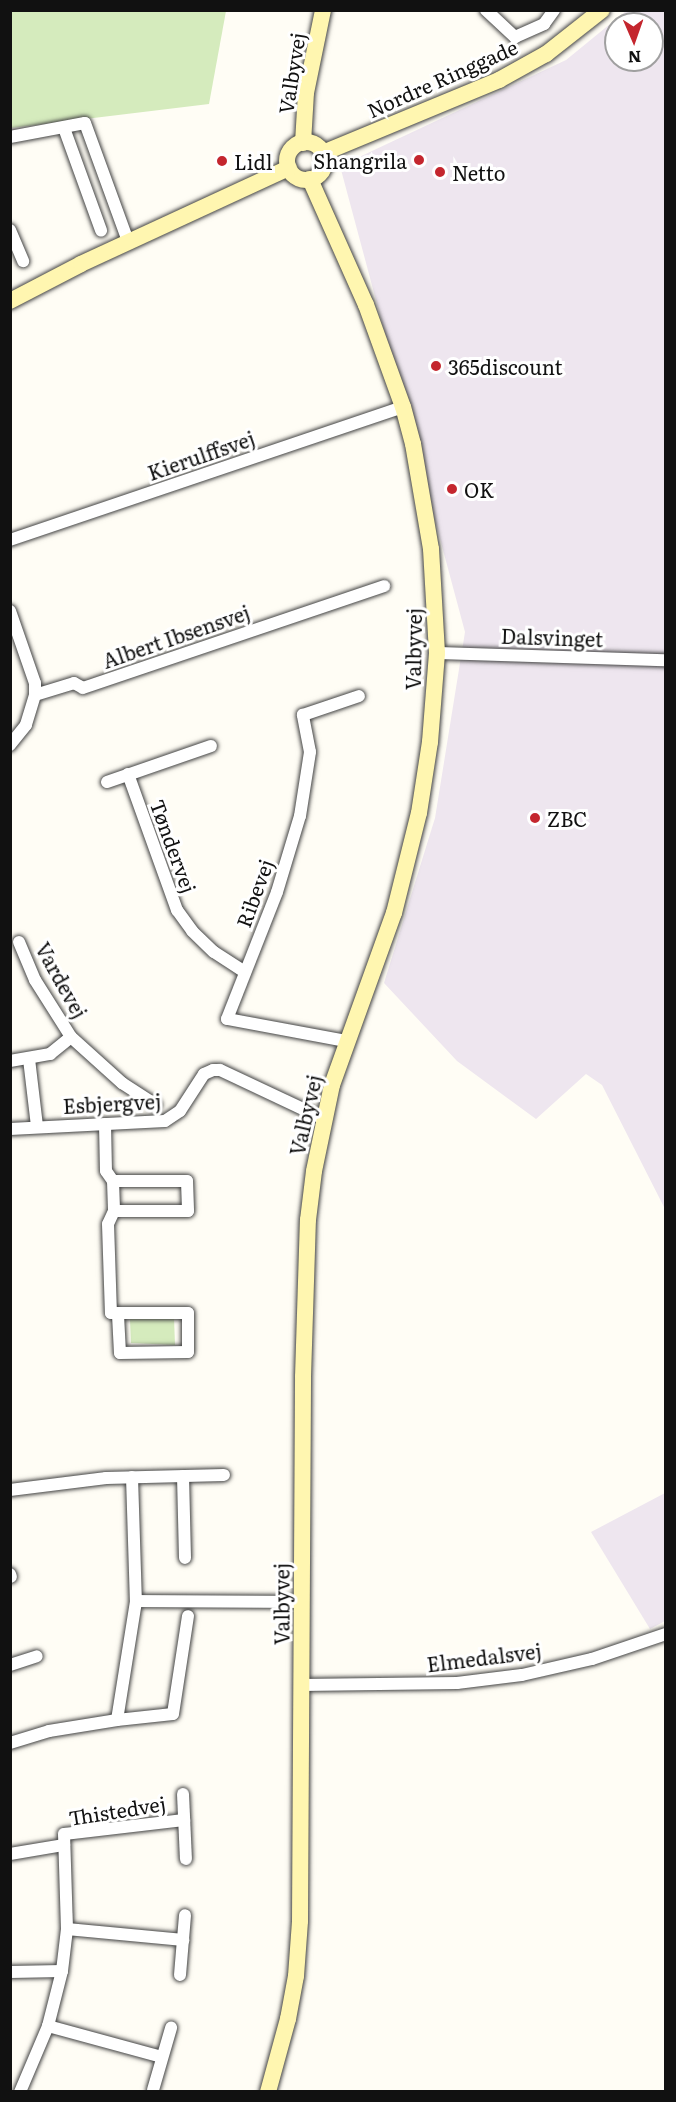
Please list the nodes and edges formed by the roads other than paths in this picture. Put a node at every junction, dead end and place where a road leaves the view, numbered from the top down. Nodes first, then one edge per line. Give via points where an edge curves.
1 (322, 10) edge
2 (486, 10) edge
3 (554, 10) edge
4 (602, 10) edge
5 (64, 128) junction
6 (10, 137) edge
7 (303, 143) junction
8 (323, 153) junction
9 (289, 168) junction
10 (310, 179) junction
11 (10, 230) edge
12 (101, 230) dead end
13 (128, 242) junction
14 (23, 261) dead end
15 (10, 301) edge
16 (403, 407) junction
17 (10, 540) edge
18 (384, 586) dead end
19 (10, 611) edge
20 (437, 653) junction
21 (666, 660) edge
22 (35, 694) junction
23 (359, 696) dead end
24 (10, 745) edge
25 (211, 746) dead end
26 (128, 774) junction
27 (107, 782) dead end
28 (19, 942) dead end
29 (245, 972) junction
30 (72, 1036) junction
31 (346, 1041) junction
32 (29, 1059) junction
33 (10, 1061) edge
34 (156, 1105) dead end
35 (324, 1119) junction
36 (105, 1124) junction
37 (37, 1126) junction
38 (10, 1129) edge
39 (113, 1181) junction
40 (114, 1211) junction
41 (118, 1314) junction
42 (224, 1475) dead end
43 (183, 1476) junction
44 (132, 1477) junction
45 (10, 1490) edge
46 (185, 1558) dead end
47 (136, 1600) junction
48 (302, 1602) junction
49 (188, 1616) dead end
50 (666, 1634) edge
51 (37, 1656) dead end
52 (10, 1665) edge
53 (301, 1685) junction
54 (117, 1720) junction
55 (10, 1743) edge
56 (183, 1794) dead end
57 (184, 1820) junction
58 (64, 1845) junction
59 (10, 1854) edge
60 (186, 1859) dead end
61 (185, 1915) dead end
62 (67, 1929) junction
63 (183, 1940) junction
64 (62, 1971) junction
65 (10, 1972) edge
66 (180, 1975) dead end
67 (48, 2026) junction
68 (171, 2028) dead end
69 (162, 2057) junction
70 (153, 2090) dead end
71 (20, 2091) edge
72 (267, 2091) edge

1 - 7 street, Valbyvej via 306,93
2 - 3 street via 515,37 544,24
4 - 8 street, Nordre Ringgade via 546,54 499,80
5 - 6 street
5 - 12 street
5 - 13 street via 85,123
7 - 8 street via 314,144
7 - 9 street via 290,152
8 - 10 street via 323,169
9 - 10 street via 299,178
9 - 13 street
10 - 16 street, Valbyvej via 386,353
11 - 14 street
13 - 15 street
16 - 17 street, Kierulffsvej
16 - 20 street, Valbyvej via 431,549
18 - 22 street, Albert Ibsensvej via 83,688 74,683
19 - 22 street via 35,683
20 - 21 street, Dalsvinget
20 - 31 street, Valbyvej via 419,813 394,913
22 - 24 street via 26,725
23 - 29 street, Ribevej via 303,715 310,752 300,816 277,892
25 - 26 street
26 - 27 street
26 - 29 street, Tøndervej via 177,910 214,952
28 - 30 street, Vardevej via 35,980
29 - 31 street, Ribevej via 227,1019
30 - 32 street, Vardevej via 50,1054
30 - 34 street, Vardevej via 122,1083
31 - 35 street, Valbyvej
32 - 33 street, Vardevej
32 - 37 street
35 - 36 street, Esbjergvej via 213,1070 204,1074 171,1119
35 - 48 street, Valbyvej via 312,1181 304,1276
36 - 37 street, Esbjergvej
36 - 39 street via 106,1171
37 - 38 street, Esbjergvej
39 - 40 street
39 - 40 street via 187,1180 188,1210
40 - 41 street via 108,1224 111,1313
41 - 41 street via 188,1313 188,1352 120,1353
42 - 43 street
43 - 44 street
43 - 46 street
44 - 45 street
44 - 47 street
47 - 48 street
47 - 54 street
48 - 53 street, Valbyvej
49 - 54 street via 173,1714
50 - 53 street, Elmedalsvej via 592,1659 522,1675 458,1683
51 - 52 street
53 - 72 street, Valbyvej via 300,1921 288,2019
54 - 55 street via 49,1731
56 - 57 street, Thistedvej
57 - 58 street, Thistedvej via 64,1834
57 - 60 street, Thistedvej
58 - 59 street, Thistedvej
58 - 62 street, Thistedvej
61 - 63 street
62 - 63 street
62 - 64 street, Thistedvej
63 - 66 street
64 - 65 street
64 - 67 street, Thistedvej
67 - 69 street
67 - 71 street, Thistedvej
68 - 69 street
69 - 70 street

